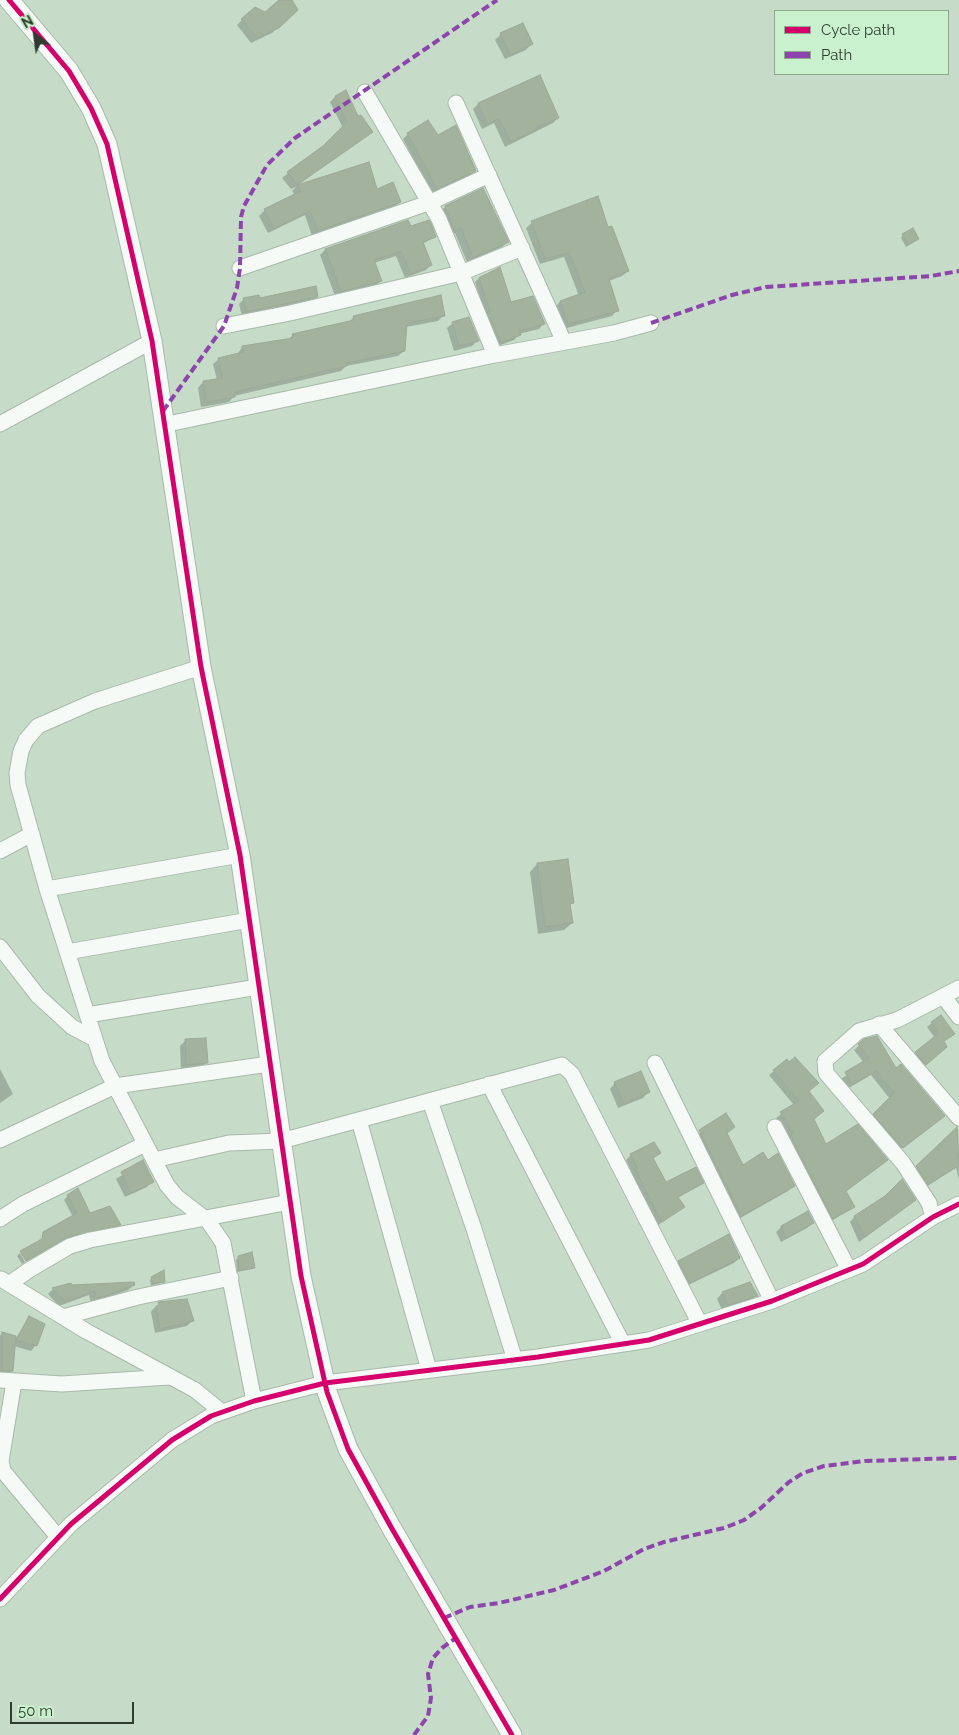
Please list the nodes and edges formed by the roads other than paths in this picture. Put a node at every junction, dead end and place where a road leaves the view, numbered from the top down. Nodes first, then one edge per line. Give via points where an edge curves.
1 (9, 0) edge
2 (364, 92) dead end
3 (456, 103) dead end
4 (489, 176) junction
5 (431, 202) junction
6 (522, 248) junction
7 (240, 268) dead end
8 (461, 273) junction
9 (651, 323) dead end
10 (224, 326) dead end
11 (152, 342) junction
12 (564, 342) junction
13 (495, 355) junction
14 (0, 424) edge
15 (163, 425) junction
16 (201, 667) junction
17 (32, 834) junction
18 (0, 851) edge
19 (240, 855) junction
20 (47, 890) junction
21 (249, 920) junction
22 (0, 948) edge
23 (67, 952) junction
24 (258, 987) junction
25 (959, 988) edge
26 (943, 996) junction
27 (87, 1015) junction
28 (959, 1017) edge
29 (879, 1024) junction
30 (95, 1039) junction
31 (655, 1063) dead end
32 (269, 1064) junction
33 (488, 1084) junction
34 (115, 1086) junction
35 (430, 1100) junction
36 (959, 1118) edge
37 (359, 1120) junction
38 (776, 1127) dead end
39 (0, 1140) edge
40 (281, 1141) junction
41 (145, 1144) junction
42 (154, 1160) junction
43 (290, 1202) junction
44 (959, 1204) edge
45 (933, 1217) junction
46 (205, 1218) junction
47 (0, 1219) edge
48 (848, 1270) junction
49 (231, 1278) junction
50 (4, 1282) edge
51 (772, 1301) junction
52 (63, 1317) junction
53 (700, 1324) junction
54 (623, 1344) junction
55 (515, 1360) junction
56 (428, 1370) junction
57 (169, 1377) junction
58 (7, 1381) edge
59 (325, 1383) junction
60 (254, 1401) junction
61 (222, 1412) junction
62 (58, 1537) junction
63 (0, 1599) edge
64 (512, 1735) edge

1 - 11 street via 69,71 107,144
2 - 5 street
3 - 4 street
4 - 5 street
4 - 6 street
5 - 7 street
5 - 8 street
6 - 8 street
6 - 12 street
8 - 10 street
8 - 13 street
9 - 12 street
11 - 14 street
11 - 15 street
12 - 13 street
13 - 15 street
15 - 16 street
16 - 17 street via 95,701 38,726 21,751 17,773
16 - 19 street
17 - 18 street
17 - 20 street
19 - 20 street
19 - 21 street
20 - 23 street
21 - 23 street
21 - 24 street
22 - 30 street via 38,996 72,1027
23 - 27 street
24 - 27 street
24 - 32 street
25 - 26 street
26 - 28 street
26 - 29 street via 897,1020
27 - 30 street
29 - 36 street
29 - 45 street via 853,1035 825,1061 824,1068 903,1163
30 - 34 street
31 - 51 street
32 - 34 street
32 - 40 street
33 - 35 street
33 - 53 street via 562,1065 568,1069
33 - 54 street
34 - 39 street
34 - 41 street
35 - 37 street
35 - 55 street
37 - 40 street
37 - 56 street
38 - 48 street
40 - 42 street via 230,1143
40 - 43 street
41 - 42 street
41 - 47 street via 23,1204
42 - 46 street via 167,1185
43 - 46 street
43 - 59 street via 301,1276
44 - 45 street
45 - 48 street via 863,1264
46 - 49 street via 223,1243
46 - 50 street via 70,1246
48 - 51 street
49 - 52 street via 138,1296
49 - 60 street
50 - 52 street
51 - 53 street
52 - 57 street
53 - 54 street via 649,1340
54 - 55 street
55 - 56 street
56 - 59 street
57 - 58 street via 62,1384
57 - 61 street via 194,1390
58 - 62 street via 2,1471
59 - 60 street
59 - 64 street via 348,1449 390,1528
60 - 61 street
61 - 62 street via 172,1440
62 - 63 street

